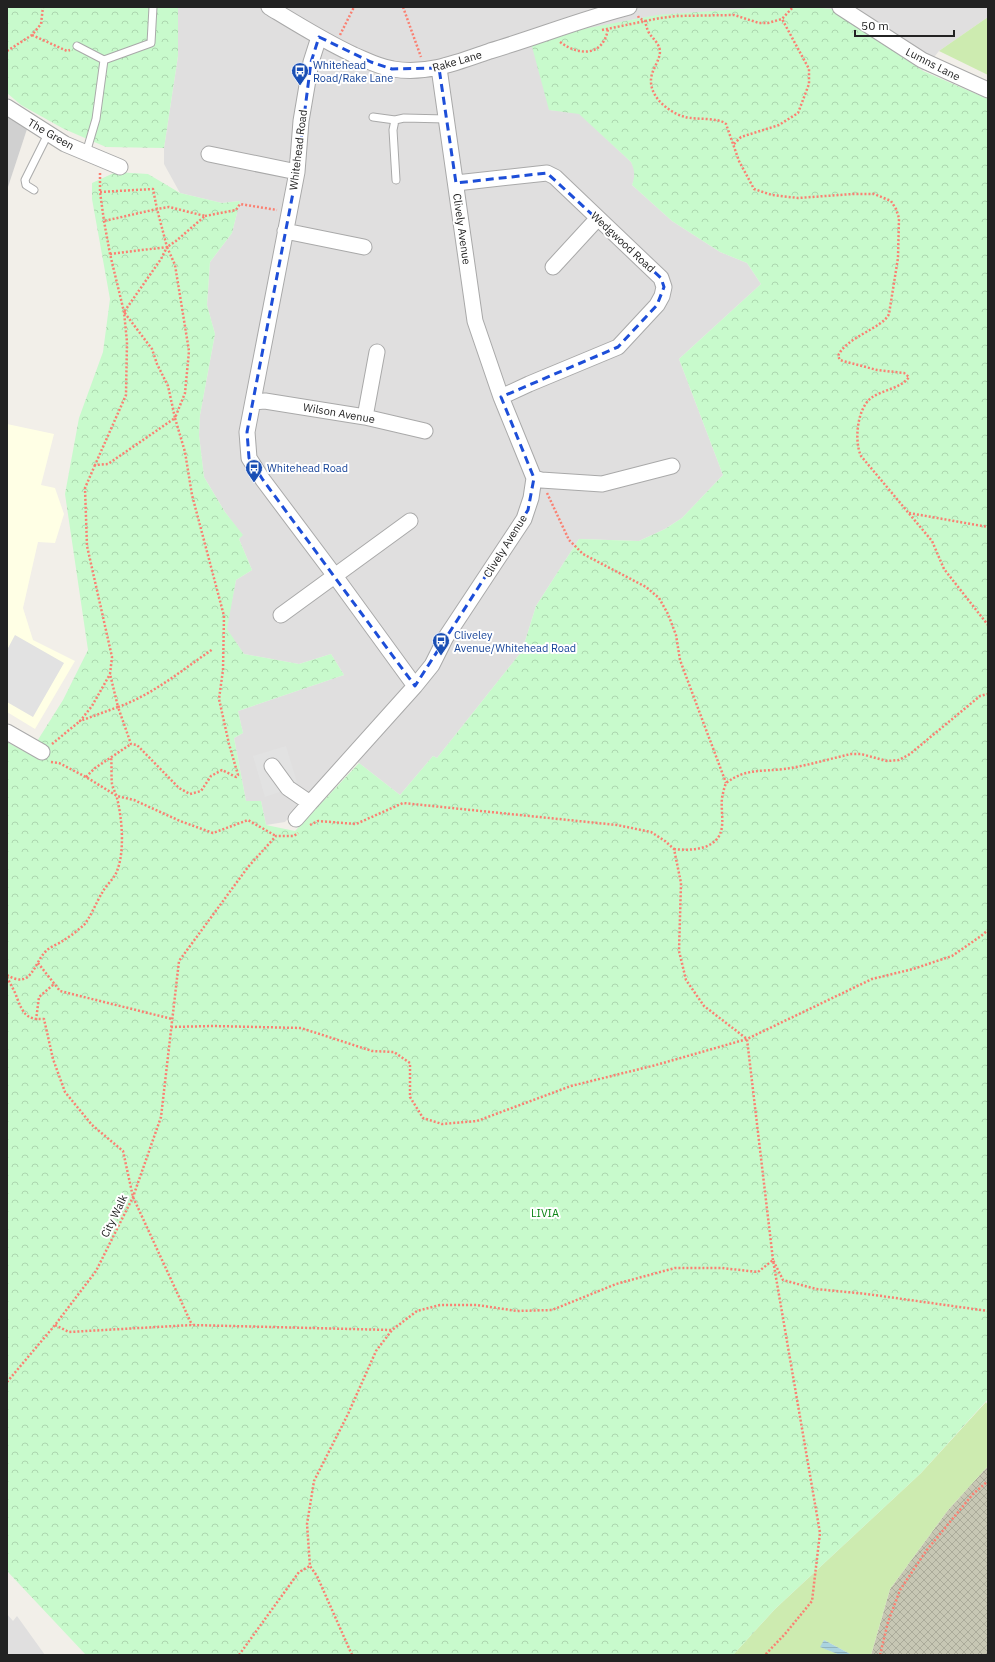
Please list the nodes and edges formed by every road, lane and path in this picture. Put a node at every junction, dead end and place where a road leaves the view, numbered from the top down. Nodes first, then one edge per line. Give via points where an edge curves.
1 (43, 7) edge
2 (153, 7) edge
3 (269, 7) edge
4 (354, 7) edge
5 (403, 7) edge
6 (793, 7) edge
7 (840, 7) edge
8 (633, 10) edge
9 (782, 19) junction
10 (645, 21) junction
11 (608, 29) junction
12 (601, 30) dead end
13 (32, 35) junction
14 (318, 37) junction
15 (556, 38) dead end
16 (77, 46) joint
17 (335, 46) junction
18 (7, 51) edge
19 (104, 60) junction
20 (432, 69) junction
21 (988, 90) edge
22 (7, 107) edge
23 (374, 117) dead end
24 (446, 119) junction
25 (396, 120) junction
26 (48, 134) junction
27 (734, 144) junction
28 (86, 153) junction
29 (209, 154) dead end
30 (101, 159) junction
31 (120, 167) dead end
32 (297, 172) junction
33 (396, 180) dead end
34 (456, 183) junction
35 (34, 190) dead end
36 (100, 192) junction
37 (157, 209) junction
38 (289, 212) junction
39 (205, 216) junction
40 (598, 218) junction
41 (104, 221) junction
42 (286, 231) junction
43 (167, 246) junction
44 (364, 247) dead end
45 (110, 254) junction
46 (553, 267) dead end
47 (124, 312) junction
48 (377, 352) dead end
49 (501, 398) junction
50 (253, 402) junction
51 (365, 417) junction
52 (175, 418) junction
53 (425, 431) dead end
54 (95, 465) junction
55 (672, 466) dead end
56 (537, 479) junction
57 (909, 513) junction
58 (410, 521) dead end
59 (988, 527) edge
60 (335, 576) junction
61 (281, 615) dead end
62 (988, 625) edge
63 (213, 649) dead end
64 (110, 674) junction
65 (415, 686) junction
66 (988, 694) edge
67 (118, 707) junction
68 (80, 721) junction
69 (7, 732) edge
70 (130, 744) junction
71 (42, 752) junction
72 (111, 756) junction
73 (272, 766) dead end
74 (86, 777) junction
75 (726, 783) junction
76 (117, 796) junction
77 (310, 803) junction
78 (300, 824) junction
79 (276, 836) junction
80 (674, 849) junction
81 (988, 930) edge
82 (38, 963) junction
83 (7, 976) edge
84 (54, 984) junction
85 (172, 1019) junction
86 (36, 1020) junction
87 (171, 1027) junction
88 (747, 1038) junction
89 (133, 1197) junction
90 (773, 1260) junction
91 (988, 1311) edge
92 (55, 1325) junction
93 (192, 1325) junction
94 (392, 1330) junction
95 (7, 1382) edge
96 (988, 1481) edge
97 (310, 1566) junction
98 (238, 1655) edge
99 (352, 1655) edge
100 (765, 1655) edge
101 (880, 1655) edge

1 - 13 path via 41,24
2 - 19 lane via 151,43
3 - 14 street, Rake Lane
4 - 17 path
5 - 20 path
6 - 9 path
7 - 21 street, Lumns Lane via 922,60
8 - 10 path
8 - 20 street, Rake Lane via 579,21
9 - 10 path via 759,23 734,15 715,15 677,16
9 - 27 path via 809,69 809,84 798,113 779,125 742,137
10 - 11 path
10 - 27 path via 659,47 651,80 653,91 661,103 682,116 722,120 729,129
11 - 12 path
11 - 15 path via 601,46 589,52 571,49
13 - 16 path via 67,51
13 - 18 path
14 - 17 street, Rake Lane
14 - 32 street, Whitehead Road via 301,121
16 - 19 lane
17 - 20 street, Rake Lane via 392,69
19 - 28 lane via 96,119
20 - 24 street, Clively Avenue
22 - 26 street, The Green
23 - 25 lane
24 - 25 lane
24 - 34 street, Clively Avenue
25 - 33 lane via 393,130
26 - 28 street, The Green
26 - 35 lane via 25,180 26,185
27 - 57 path via 751,185 762,193 798,198 874,194 891,201 896,209 899,218 898,258 889,314 857,337 838,356 840,360 858,366 908,375 907,380 870,399 861,416 857,442 861,456
28 - 30 street, The Green
29 - 32 street
30 - 31 street, The Green
30 - 36 path
32 - 38 street, Whitehead Road
34 - 40 street, Wedgwood Road via 547,173
34 - 49 street, Clively Avenue via 475,321
36 - 37 path via 153,189
36 - 41 path
37 - 39 path via 169,207
37 - 41 path
37 - 43 path
38 - 39 path via 240,204 236,210
38 - 42 street, Whitehead Road
39 - 43 path
40 - 46 street
40 - 49 street, Wedgwood Road via 661,278 664,288 662,296 657,305 618,347
41 - 45 path
42 - 44 street
42 - 50 street, Whitehead Road
43 - 45 path
43 - 47 path via 162,259
43 - 52 path via 175,265 189,351 185,393
45 - 47 path
47 - 52 path via 152,349 168,386
47 - 54 path via 127,342 126,395
48 - 51 street
49 - 56 street, Clively Avenue
50 - 51 street, Wilson Avenue via 265,400
50 - 60 street, Whitehead Road via 247,432 249,458
51 - 53 street, Wilson Avenue
52 - 54 path via 108,464
52 - 70 path via 224,616 223,670 219,699 238,775 236,777 222,770 211,776 201,791 190,794 179,788 137,745
54 - 64 path via 85,488 87,546 112,658
55 - 56 street via 602,484
56 - 65 street, Clively Avenue via 524,519 446,637 432,665
56 - 75 path via 569,540 583,554 646,587 659,598 676,635 680,660
57 - 59 path
57 - 62 path via 932,541 944,569
58 - 60 street
60 - 61 street
60 - 65 street, Whitehead Road
63 - 67 path via 156,689
64 - 67 path
64 - 68 path via 92,706
65 - 77 street, Clively Avenue
66 - 75 path via 980,696 910,754 899,760 886,761 851,754 784,769 750,771 735,776
67 - 68 path
67 - 70 path
68 - 71 path
69 - 71 street
70 - 72 path
71 - 74 path via 39,756 48,762 59,763
72 - 74 path
72 - 76 path via 112,785
73 - 77 street via 288,788
74 - 76 path
75 - 80 path via 722,798 722,827 717,838 705,847 690,850
76 - 79 path via 134,800 213,833 248,820
76 - 82 path via 122,832 121,858 117,872 104,888 85,924 47,950
77 - 78 street, Clively Avenue
78 - 79 path via 294,836
78 - 80 path via 318,821 356,824 403,803 617,825 651,832
79 - 85 path, City Walk via 248,867 179,961
80 - 88 path via 681,883 679,951 686,980 704,1006
81 - 88 path via 952,956 872,979
82 - 83 path via 27,978 20,980
82 - 84 path
83 - 86 path via 25,1015
84 - 85 path via 60,991
84 - 86 path via 39,997
85 - 87 path, City Walk
86 - 89 path via 44,1019 53,1058 65,1092 92,1125 123,1151
87 - 88 path via 301,1028 372,1051 394,1052 410,1063 410,1097 423,1118 442,1124 477,1121 571,1086 656,1065
87 - 89 path, City Walk via 161,1117
88 - 90 path
89 - 92 path, City Walk via 96,1272
89 - 93 path
90 - 91 path via 782,1280 816,1289
90 - 94 path via 758,1272 722,1268 675,1268 616,1284 552,1310 517,1311 477,1305 440,1305 417,1311
90 - 100 path via 820,1533 812,1601
92 - 93 path via 69,1332
92 - 95 path, City Walk
93 - 94 path
94 - 97 path via 376,1351 314,1481 307,1524
96 - 101 path via 973,1494 926,1551 900,1590 888,1622
97 - 98 path via 299,1572
97 - 99 path via 317,1576

